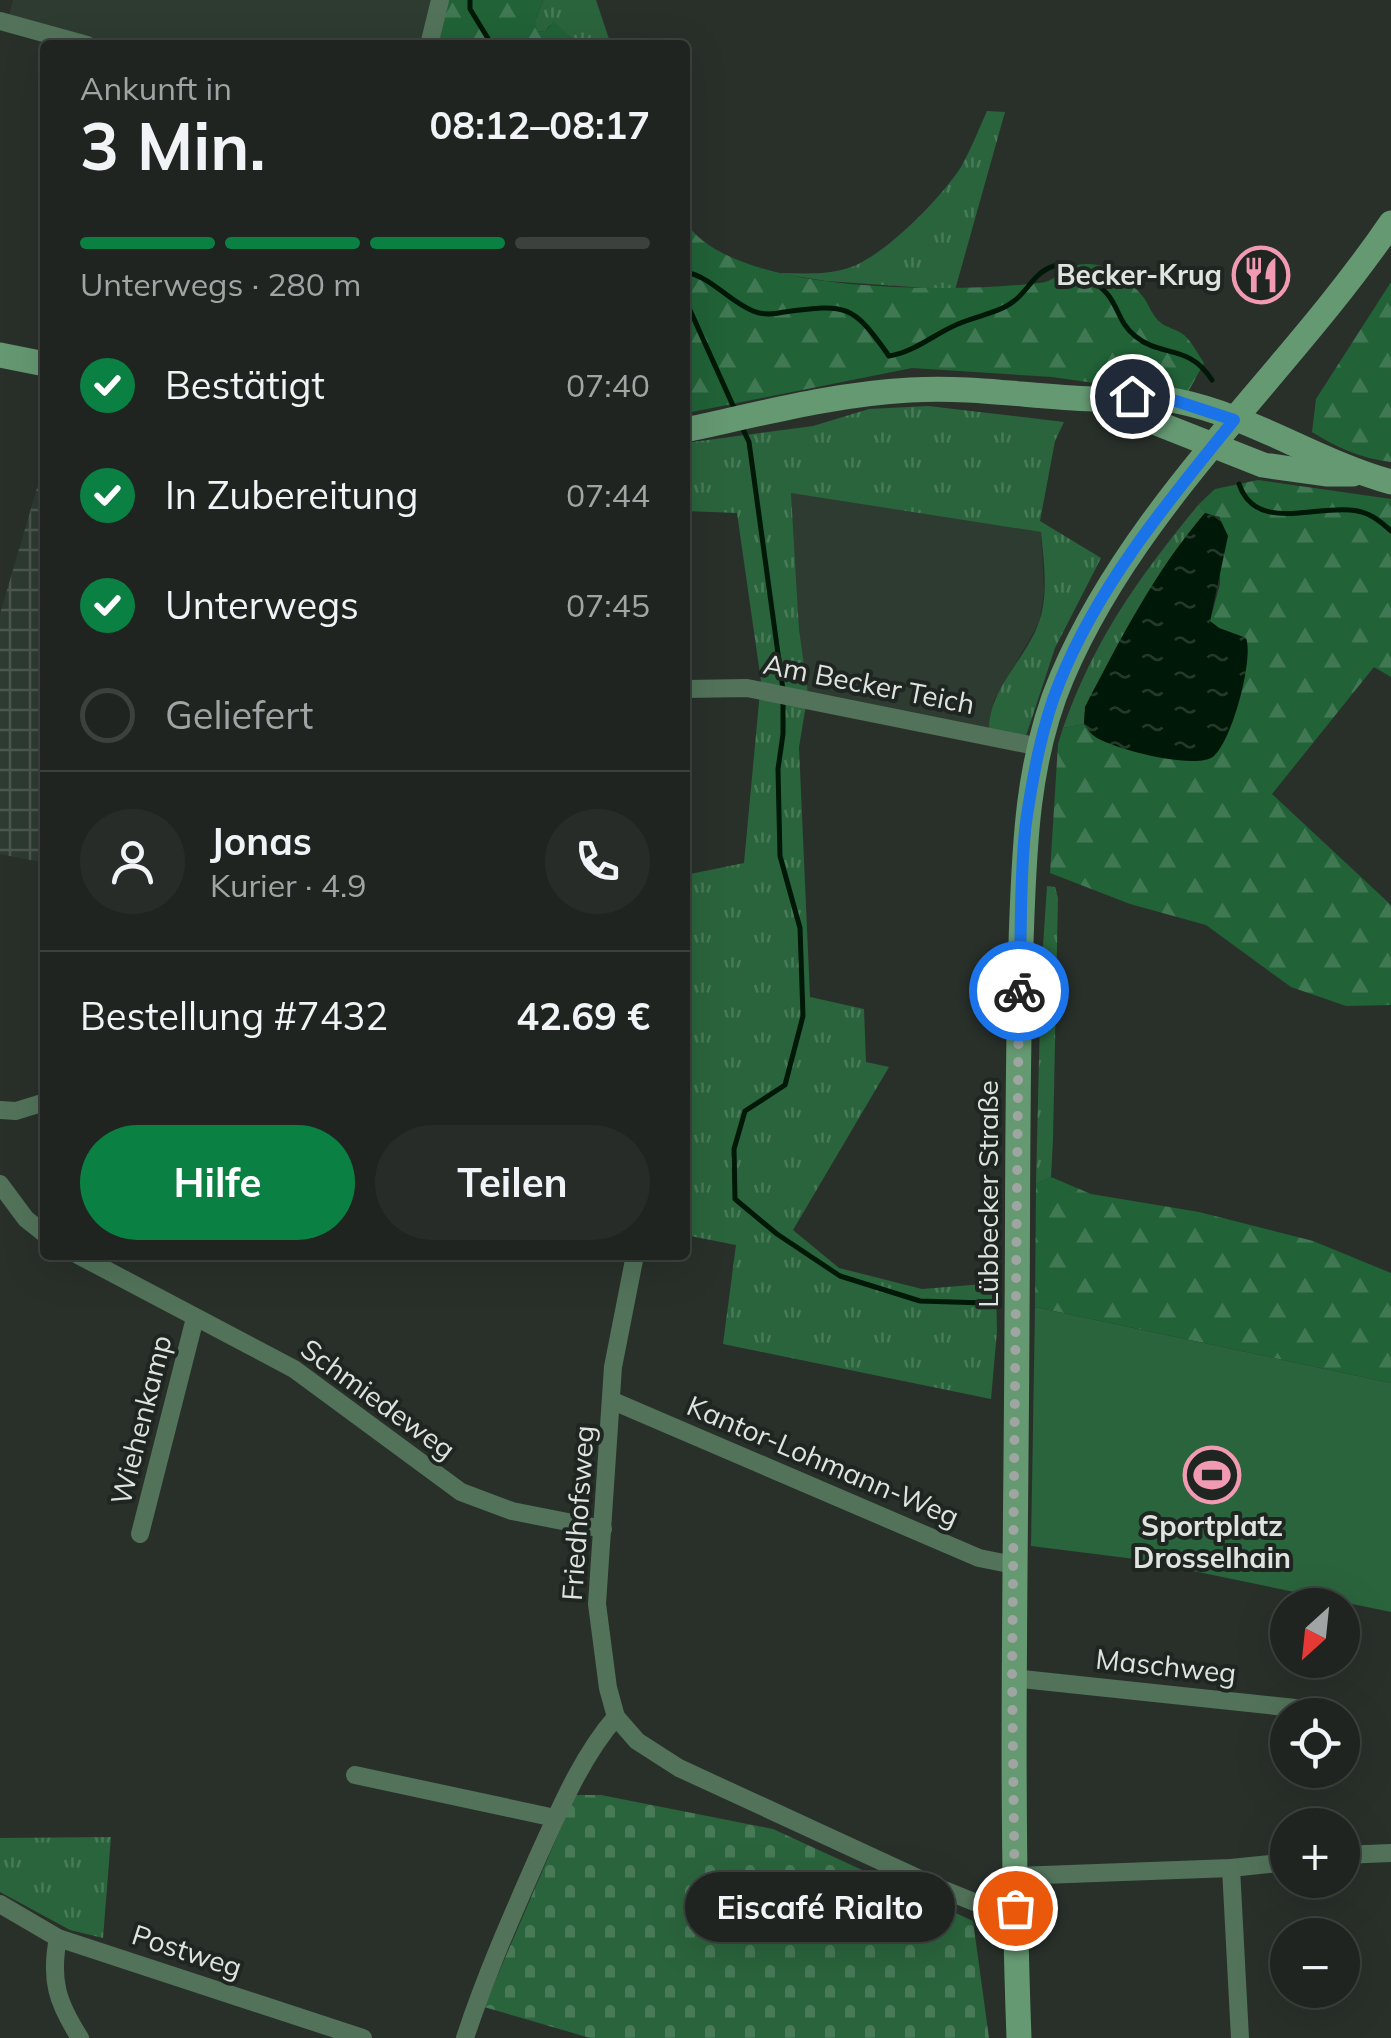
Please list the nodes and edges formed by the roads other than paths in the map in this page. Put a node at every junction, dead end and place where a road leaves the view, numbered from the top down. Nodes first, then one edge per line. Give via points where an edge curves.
1 (440, 0) edge
2 (0, 21) edge
3 (69, 40) edge
4 (430, 40) edge
5 (1391, 223) edge
6 (0, 354) edge
7 (40, 363) edge
8 (1096, 399) junction
9 (1234, 420) junction
10 (690, 429) edge
11 (1213, 446) junction
12 (1362, 474) junction
13 (1391, 482) edge
14 (690, 689) edge
15 (1040, 747) junction
16 (40, 1104) edge
17 (0, 1110) edge
18 (0, 1184) edge
19 (40, 1230) edge
20 (87, 1260) edge
21 (634, 1260) edge
22 (195, 1318) junction
23 (613, 1401) junction
24 (603, 1529) junction
25 (140, 1534) dead end
26 (1014, 1565) junction
27 (1012, 1678) junction
28 (1270, 1705) edge
29 (616, 1717) junction
30 (355, 1775) dead end
31 (555, 1818) junction
32 (1391, 1853) edge
33 (1360, 1854) edge
34 (1270, 1864) edge
35 (1231, 1868) junction
36 (1014, 1876) junction
37 (0, 1904) edge
38 (1015, 1908) junction
39 (58, 1938) junction
40 (80, 2038) edge
41 (363, 2038) edge
42 (465, 2038) edge
43 (1020, 2038) edge
44 (1240, 2038) edge

1 - 4 street
2 - 3 street
5 - 9 main road, Lübbecker Straße
6 - 7 main road
8 - 9 main road via 1176,401
8 - 10 main road via 913,389
8 - 11 main road
9 - 11 main road, Lübbecker Straße
9 - 12 main road
11 - 12 main road via 1278,469
11 - 15 main road, Lübbecker Straße via 1090,618 1060,681
12 - 13 main road
14 - 15 street, Am Becker Teich via 747,688
15 - 26 main road, Lübbecker Straße via 1026,826 1018,1005
16 - 17 street
18 - 19 street
20 - 22 street, Schmiedeweg
21 - 23 street, Friedhofsweg via 613,1367
22 - 24 street, Schmiedeweg via 294,1369 460,1492 512,1511
22 - 25 street, Wiehenkamp
23 - 24 street, Friedhofsweg
23 - 26 street, Kantor-Lohmann-Weg via 979,1558
24 - 29 street, Friedhofsweg via 598,1604
26 - 27 main road, Lübbecker Straße
27 - 28 street, Maschweg
27 - 36 main road, Lübbecker Straße
29 - 31 street
29 - 38 street via 637,1741 680,1768 950,1893
30 - 31 street
31 - 42 street
32 - 33 street
34 - 35 street
35 - 36 street
35 - 44 street
36 - 38 main road, Lübbecker Straße
37 - 39 street, Postweg
38 - 43 main road, Lübbecker Straße
39 - 40 street via 55,1982
39 - 41 street, Postweg

